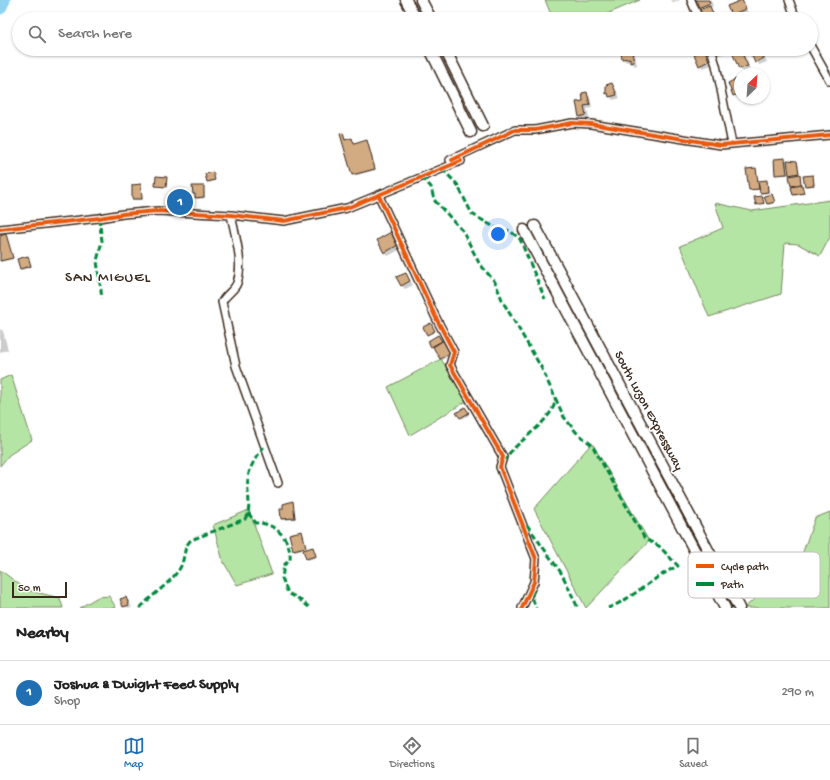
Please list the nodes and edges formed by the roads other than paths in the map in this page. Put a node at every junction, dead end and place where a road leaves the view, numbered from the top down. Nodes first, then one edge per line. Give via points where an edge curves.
1 (406, 0) edge
2 (421, 0) edge
3 (691, 0) edge
4 (788, 0) edge
5 (412, 12) edge
6 (427, 12) edge
7 (696, 12) edge
8 (793, 12) edge
9 (433, 56) edge
10 (448, 56) edge
11 (713, 56) edge
12 (817, 56) edge
13 (827, 70) edge
14 (830, 81) edge
15 (483, 126) dead end
16 (471, 132) dead end
17 (830, 135) edge
18 (732, 144) junction
19 (460, 161) dead end
20 (442, 169) junction
21 (379, 196) junction
22 (231, 215) junction
23 (535, 226) dead end
24 (0, 229) edge
25 (524, 230) dead end
26 (278, 483) dead end
27 (695, 552) edge
28 (709, 552) edge
29 (720, 598) edge
30 (734, 598) edge
31 (522, 608) edge
32 (725, 608) edge
33 (739, 608) edge

1 - 5 highway
2 - 6 highway
3 - 7 street
4 - 8 street
9 - 16 highway
10 - 15 highway
11 - 18 street
12 - 13 street
13 - 14 street
17 - 18 street
18 - 20 street via 712,144 572,123 536,130 515,130 446,162
19 - 20 street
20 - 21 street
21 - 22 street via 347,208 284,221
21 - 31 street via 454,352 450,365 503,457 500,467 536,559 534,582
22 - 24 street via 158,211
22 - 26 street via 240,266 237,282 222,302 236,366
23 - 28 highway, South Luzon Expressway
25 - 27 highway, South Luzon Expressway
29 - 32 highway, South Luzon Expressway
30 - 33 highway, South Luzon Expressway

